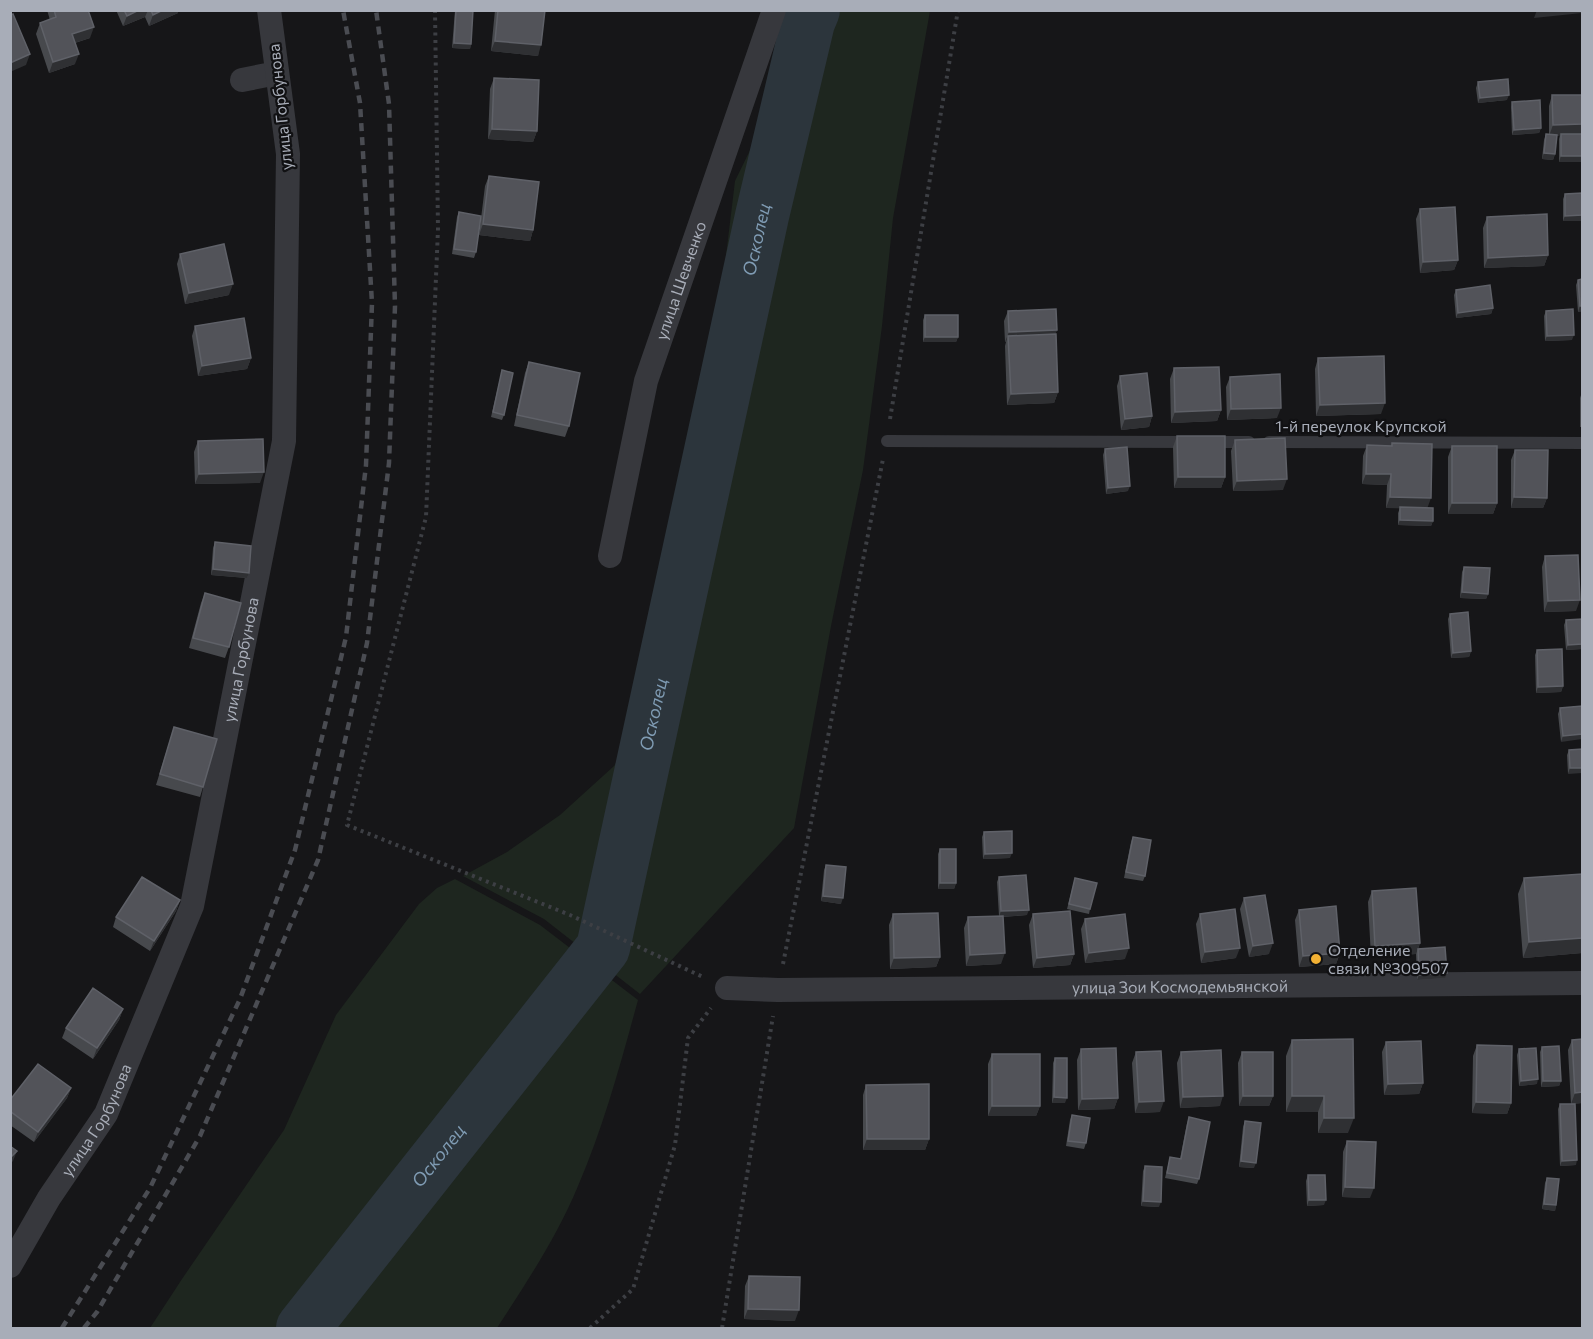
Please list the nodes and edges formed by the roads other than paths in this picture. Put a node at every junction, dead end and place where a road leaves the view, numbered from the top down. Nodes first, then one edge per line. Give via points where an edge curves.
1 (269, 10) edge
2 (774, 10) edge
3 (277, 73) junction
4 (242, 80) dead end
5 (887, 441) road end
6 (1582, 443) edge
7 (610, 556) dead end
8 (1582, 983) edge
9 (727, 988) road end
10 (10, 1266) edge

1 - 3 street, улица Горбунова
2 - 7 street, улица Шевченко via 646,381
3 - 4 street
3 - 10 street, улица Горбунова via 288,154 284,441 192,906 106,1114 49,1198
5 - 6 lane, 1-й переулок Крупской
8 - 9 street, улица Зои Космодемьянской

